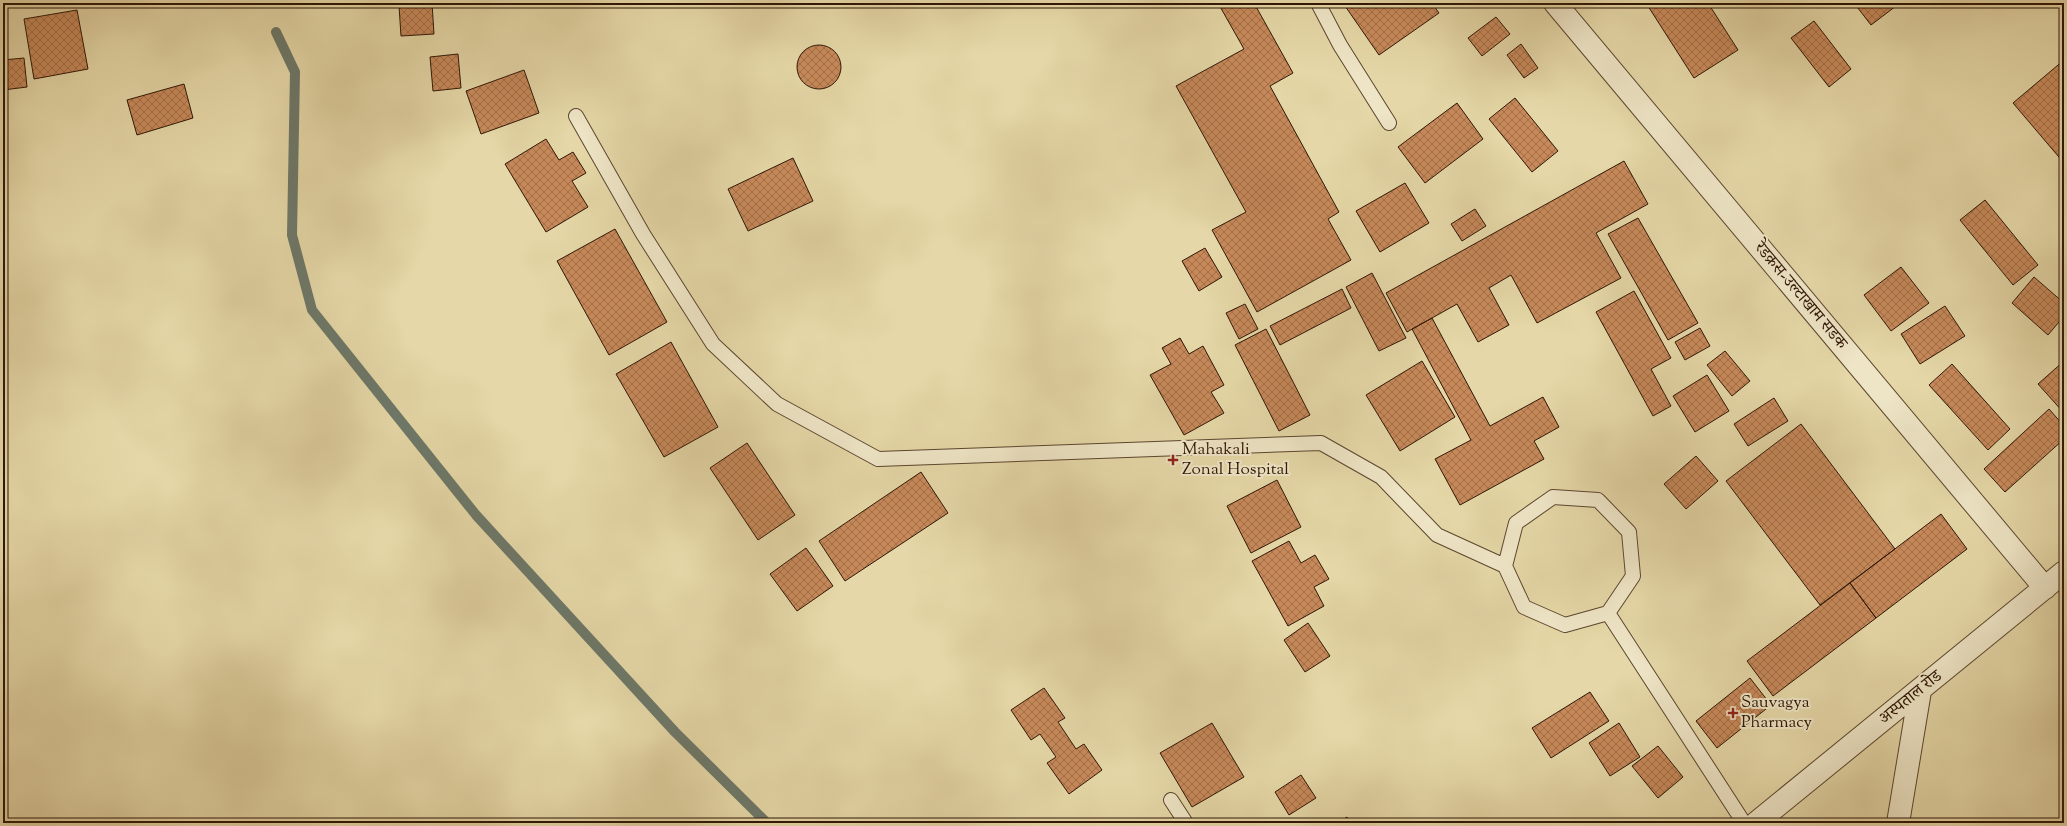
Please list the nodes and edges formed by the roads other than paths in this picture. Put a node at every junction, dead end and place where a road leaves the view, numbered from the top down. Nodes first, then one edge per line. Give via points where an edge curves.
1 (1318, 3) edge
2 (1556, 3) edge
3 (576, 116) dead end
4 (1389, 123) dead end
5 (1505, 566) junction
6 (2064, 572) edge
7 (2045, 588) junction
8 (1608, 613) junction
9 (1920, 691) junction
10 (1171, 800) dead end
11 (1186, 823) edge
12 (1744, 823) edge
13 (1756, 823) edge
14 (1898, 823) edge

1 - 4 lane via 1340,45
2 - 7 street, रेडक्रस-उल्टाखाम सडक
3 - 5 lane via 643,234 714,344 777,404 878,459 1321,443 1381,477 1437,536
5 - 8 lane via 1524,607 1565,625
5 - 8 lane via 1516,523 1541,505 1553,497 1598,500 1629,532 1633,576
6 - 7 street, अस्पताल रोड
7 - 9 street, अस्पताल रोड
8 - 12 lane
9 - 13 street, अस्पताल रोड
9 - 14 street
10 - 11 lane

